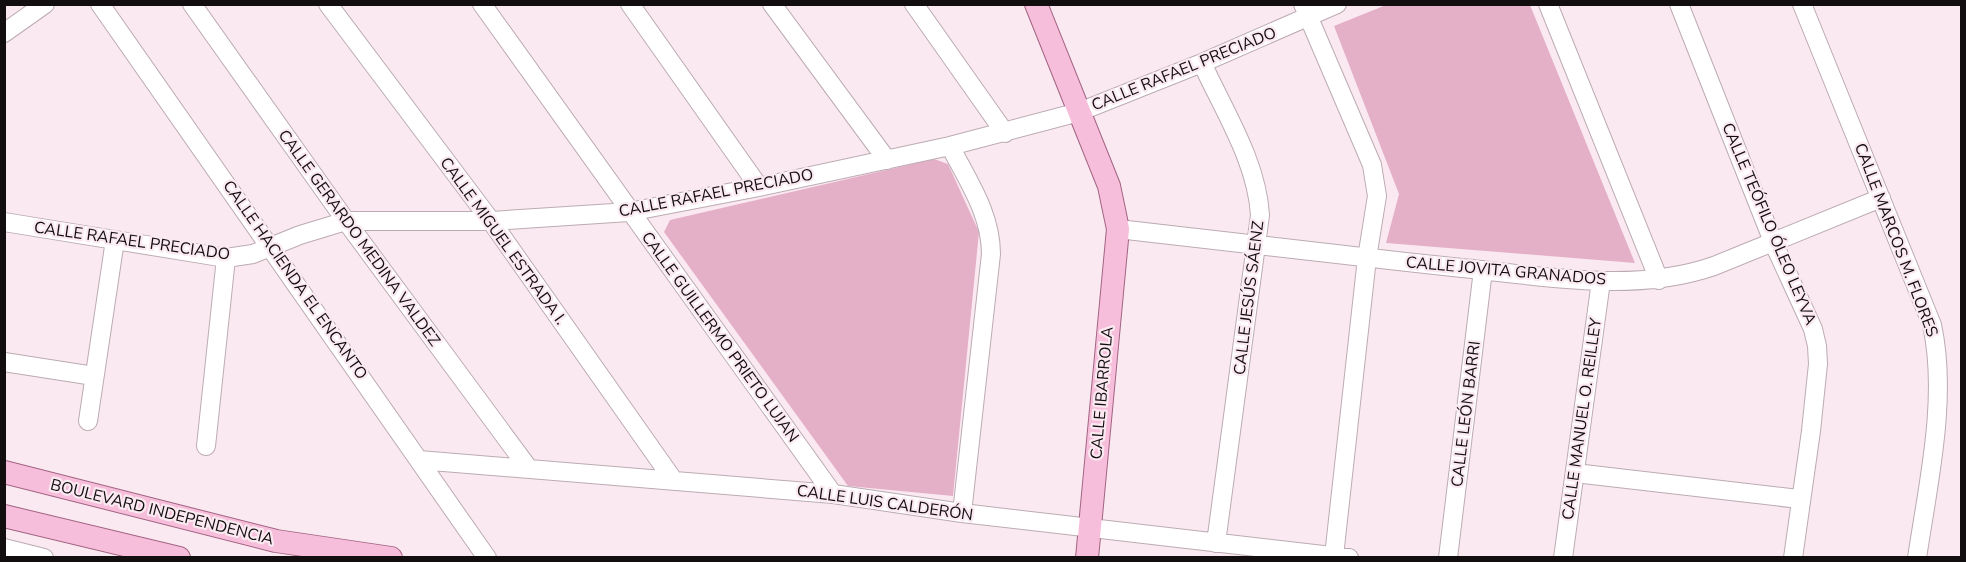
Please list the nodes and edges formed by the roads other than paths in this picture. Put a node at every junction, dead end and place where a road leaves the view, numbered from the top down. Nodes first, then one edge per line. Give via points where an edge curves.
1 (45, 4) edge
2 (100, 4) edge
3 (192, 4) edge
4 (328, 4) edge
5 (482, 4) edge
6 (630, 4) edge
7 (772, 4) edge
8 (914, 4) edge
9 (1036, 4) edge
10 (1336, 4) edge
11 (1548, 4) edge
12 (1679, 4) edge
13 (1802, 4) edge
14 (1306, 11) edge
15 (4, 33) edge
16 (1202, 63) junction
17 (1079, 112) junction
18 (1005, 133) junction
19 (950, 146) junction
20 (887, 160) junction
21 (759, 187) junction
22 (1881, 198) junction
23 (629, 212) junction
24 (346, 221) junction
25 (4, 222) edge
26 (491, 222) junction
27 (1118, 229) junction
28 (115, 240) junction
29 (1774, 244) junction
30 (1258, 245) junction
31 (273, 248) junction
32 (226, 258) junction
33 (1367, 258) junction
34 (1484, 270) junction
35 (1659, 280) junction
36 (1601, 281) junction
37 (4, 362) edge
38 (94, 376) junction
39 (88, 421) dead end
40 (206, 446) dead end
41 (419, 460) junction
42 (529, 469) junction
43 (4, 472) edge
44 (1575, 473) junction
45 (674, 481) junction
46 (833, 494) junction
47 (1799, 500) junction
48 (962, 513) junction
49 (4, 516) edge
50 (1089, 528) junction
51 (1216, 543) junction
52 (4, 548) edge
53 (1342, 557) edge
54 (44, 558) edge
55 (178, 558) edge
56 (391, 558) edge
57 (487, 558) edge
58 (1087, 558) edge
59 (1448, 558) edge
60 (1563, 558) edge
61 (1793, 558) edge
62 (1917, 558) edge

1 - 15 street
2 - 31 street, CALLE HACIENDA EL ENCANTO
3 - 24 street, CALLE GERARDO MEDINA VALDEZ
4 - 26 street, CALLE MIGUEL ESTRADA I.
5 - 23 street, CALLE GUILLERMO PRIETO LUJAN
6 - 21 street
7 - 20 street
8 - 18 street
9 - 17 main road, CALLE IBARROLA
10 - 14 street, CALLE RAFAEL PRECIADO
11 - 35 street
12 - 29 street, CALLE TEÓFILO ÓLEO LEYVA
13 - 22 street, CALLE MARCOS M. FLORES
14 - 16 street, CALLE RAFAEL PRECIADO
14 - 33 street via 1376,181 1376,213
16 - 17 street, CALLE RAFAEL PRECIADO
16 - 30 street, CALLE JESÚS SÁENZ via 1259,194
17 - 18 street, CALLE RAFAEL PRECIADO
17 - 27 main road, CALLE IBARROLA via 1109,186
18 - 19 street, CALLE RAFAEL PRECIADO
19 - 20 street, CALLE RAFAEL PRECIADO
19 - 48 street via 991,233
20 - 21 street, CALLE RAFAEL PRECIADO
21 - 23 street, CALLE RAFAEL PRECIADO
22 - 29 street, CALLE JOVITA GRANADOS
22 - 62 street, CALLE MARCOS M. FLORES via 1938,348 1937,405
23 - 26 street, CALLE RAFAEL PRECIADO
23 - 46 street, CALLE GUILLERMO PRIETO LUJAN
24 - 26 street, CALLE RAFAEL PRECIADO
24 - 31 street, CALLE RAFAEL PRECIADO
24 - 42 street, CALLE GERARDO MEDINA VALDEZ
25 - 28 street, CALLE RAFAEL PRECIADO
26 - 45 street, CALLE MIGUEL ESTRADA I.
27 - 30 street, CALLE JOVITA GRANADOS
27 - 50 main road, CALLE IBARROLA
28 - 32 street, CALLE RAFAEL PRECIADO
28 - 38 street
29 - 35 street, CALLE JOVITA GRANADOS via 1688,275
29 - 47 street, CALLE TEÓFILO ÓLEO LEYVA via 1817,346 1811,431
30 - 33 street, CALLE JOVITA GRANADOS
30 - 51 street, CALLE JESÚS SÁENZ
31 - 32 street, CALLE RAFAEL PRECIADO
31 - 41 street, CALLE HACIENDA EL ENCANTO
32 - 40 street
33 - 34 street, CALLE JOVITA GRANADOS
33 - 53 street
34 - 36 street, CALLE JOVITA GRANADOS
34 - 59 street, CALLE LEÓN BARRI
35 - 36 street, CALLE JOVITA GRANADOS
36 - 44 street, CALLE MANUEL O. REILLEY
37 - 38 street
38 - 39 street
41 - 42 street, CALLE LUIS CALDERÓN
41 - 57 street, CALLE HACIENDA EL ENCANTO
42 - 45 street, CALLE LUIS CALDERÓN
43 - 56 main road, BOULEVARD INDEPENDENCIA via 276,541
44 - 47 street
44 - 60 street, CALLE MANUEL O. REILLEY
45 - 46 street, CALLE LUIS CALDERÓN
46 - 48 street, CALLE LUIS CALDERÓN
47 - 61 street, CALLE TEÓFILO ÓLEO LEYVA
48 - 50 street, CALLE LUIS CALDERÓN
49 - 55 main road
50 - 51 street, CALLE LUIS CALDERÓN
50 - 58 main road, CALLE IBARROLA
51 - 53 street, CALLE LUIS CALDERÓN
52 - 54 street

